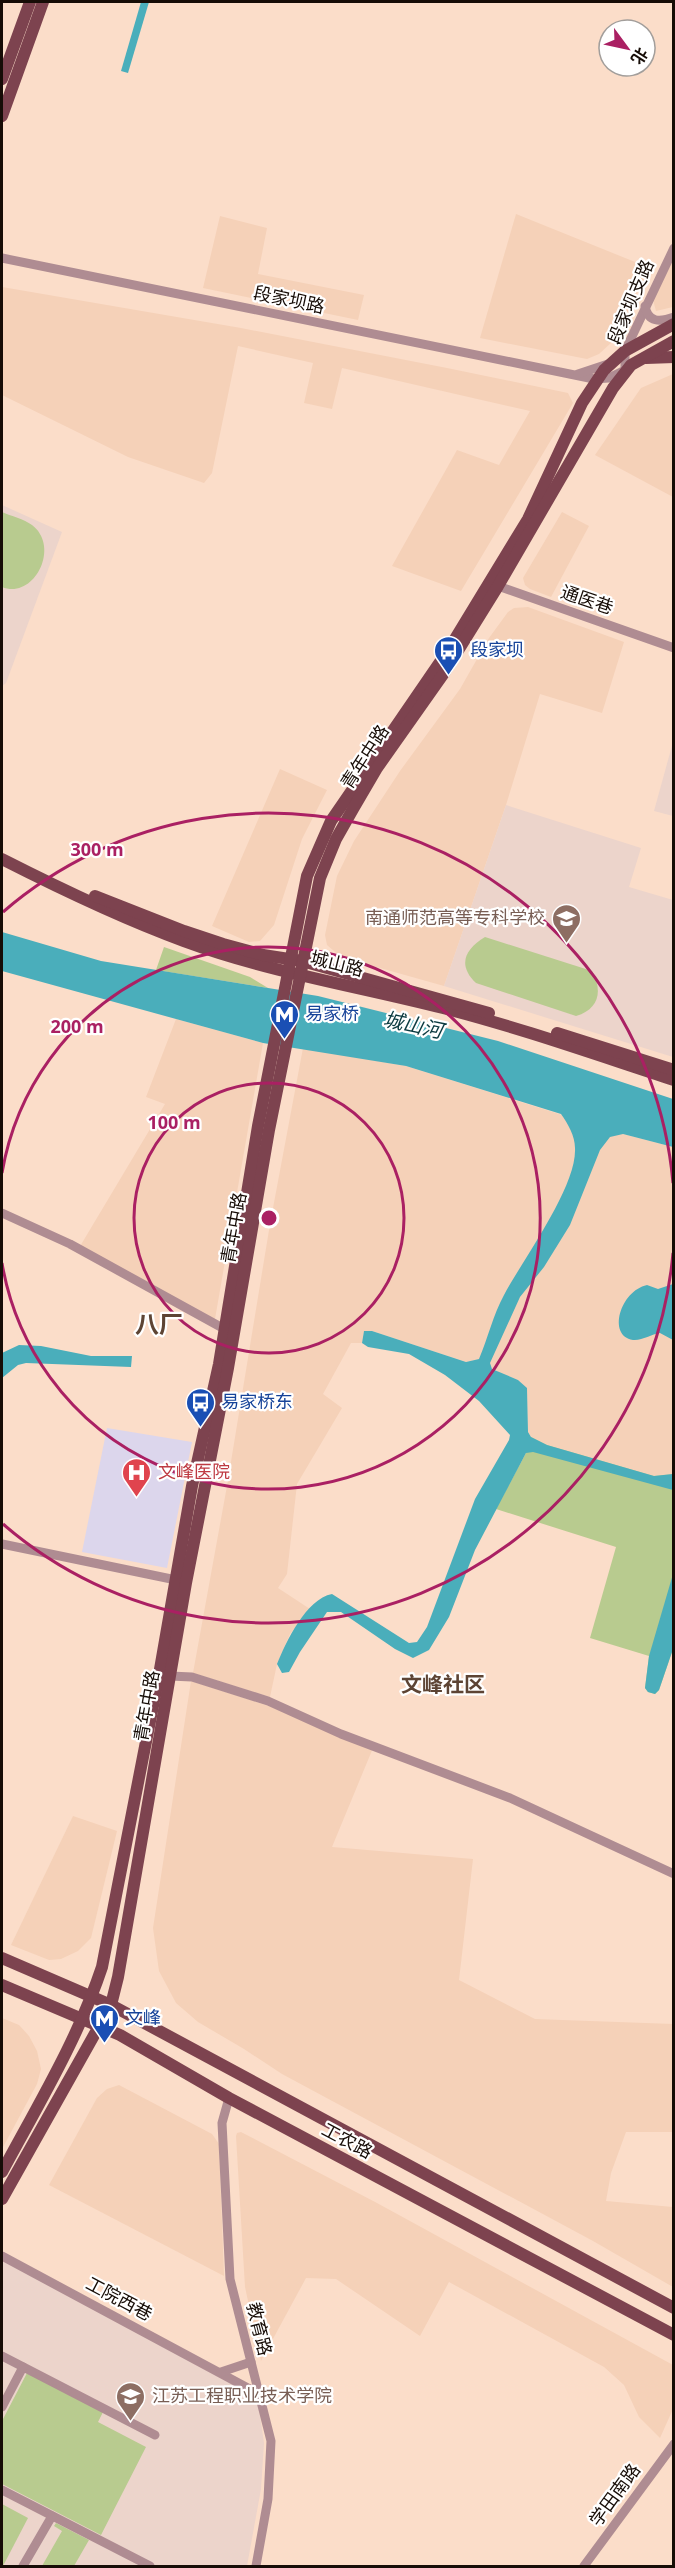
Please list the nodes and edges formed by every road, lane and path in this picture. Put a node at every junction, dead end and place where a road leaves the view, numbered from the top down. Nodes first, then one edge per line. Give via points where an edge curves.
1 (30, 2) edge
2 (43, 2) edge
3 (2, 78) edge
4 (2, 116) edge
5 (674, 248) edge
6 (2, 258) edge
7 (645, 306) junction
8 (674, 317) edge
9 (674, 324) edge
10 (672, 342) edge
11 (625, 351) junction
12 (674, 357) edge
13 (639, 359) junction
14 (610, 363) junction
15 (625, 370) junction
16 (570, 375) junction
17 (494, 584) junction
18 (674, 648) edge
19 (2, 850) edge
20 (2, 859) edge
21 (295, 966) junction
22 (674, 1070) edge
23 (674, 1080) edge
24 (2, 1213) edge
25 (229, 1331) junction
26 (2, 1544) edge
27 (181, 1581) junction
28 (170, 1676) junction
29 (674, 1874) edge
30 (2, 1958) edge
31 (2, 1985) edge
32 (93, 1995) junction
33 (111, 2005) junction
34 (83, 2018) junction
35 (100, 2026) junction
36 (229, 2098) junction
37 (2, 2172) edge
38 (2, 2199) edge
39 (2, 2256) edge
40 (674, 2308) edge
41 (674, 2335) edge
42 (2, 2356) edge
43 (251, 2362) junction
44 (22, 2367) junction
45 (221, 2372) junction
46 (259, 2394) junction
47 (2, 2407) edge
48 (155, 2435) dead end
49 (674, 2444) edge
50 (2, 2490) edge
51 (52, 2516) junction
52 (23, 2566) edge
53 (150, 2566) edge
54 (256, 2566) edge
55 (584, 2566) edge

1 - 3 main road
2 - 4 main road
5 - 7 street, 段家坝支路
6 - 16 street, 段家坝路
7 - 8 street via 658,321
7 - 11 street, 段家坝支路
9 - 11 main road, 青年中路
10 - 11 main road via 644,344
10 - 13 main road, 青年中路
11 - 14 main road, 青年中路
11 - 15 street, 段家坝支路
12 - 13 main road
13 - 15 main road, 青年中路
14 - 16 street, 段家坝路
14 - 17 main road, 青年中路 via 582,403
15 - 16 street, 段家坝路 via 609,378
15 - 17 main road, 青年中路
17 - 18 street, 通医巷
17 - 21 main road, 青年中路 via 444,673 377,768 336,839 320,878
19 - 21 main road, 城山路 via 88,893 184,931
20 - 21 main road, 城山路 via 83,900 185,941
21 - 22 main road, 城山路 via 460,1004
21 - 23 main road, 城山路 via 540,1036
21 - 25 main road, 青年中路
24 - 25 street via 70,1244
25 - 27 main road, 青年中路 via 195,1475
26 - 27 street
27 - 28 main road, 青年中路
27 - 32 main road, 青年中路
28 - 29 street via 192,1677 268,1701 342,1734 510,1798
28 - 33 main road, 青年中路
30 - 32 main road, 工农路
31 - 34 main road, 工农路
32 - 33 main road, 工农路
32 - 34 main road, 青年中路
33 - 35 main road, 青年中路
33 - 40 main road, 工农路
34 - 35 main road, 工农路
34 - 37 main road, 青年中路
35 - 36 main road, 工农路
35 - 38 main road, 青年中路
36 - 41 main road, 工农路
36 - 43 street, 教育路 via 222,2123 230,2279
39 - 45 street, 工院西巷
42 - 44 street
43 - 45 street
43 - 46 street, 教育路
44 - 47 street
44 - 48 street
45 - 46 street, 工院西巷
46 - 54 street, 教育路 via 271,2440 268,2499
49 - 55 street, 学田南路
50 - 51 street
51 - 52 street
51 - 53 street

